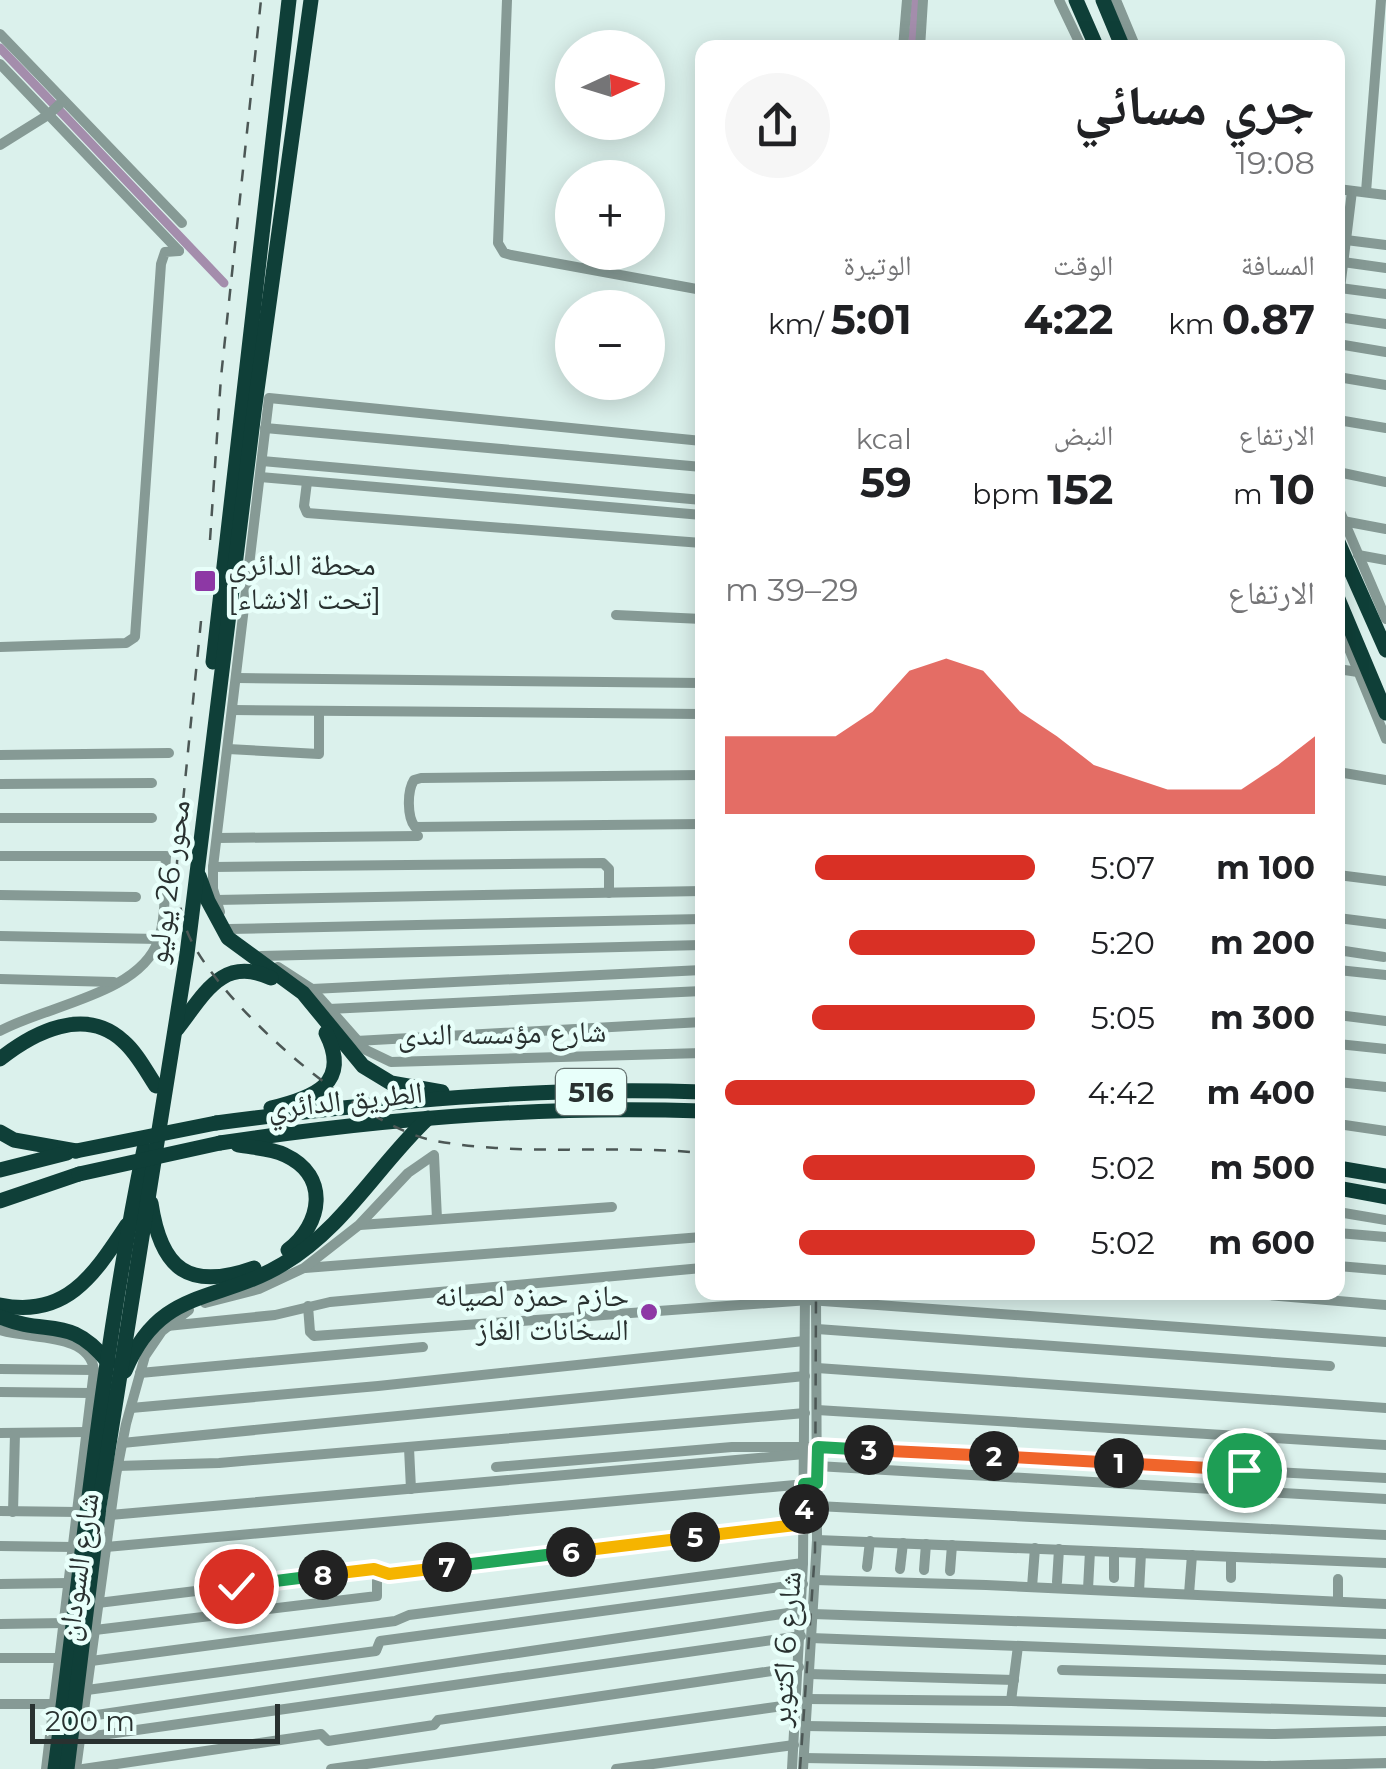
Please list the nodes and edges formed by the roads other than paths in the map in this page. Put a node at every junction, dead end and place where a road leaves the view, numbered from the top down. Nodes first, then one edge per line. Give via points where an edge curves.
1 (289, 0) edge
2 (311, 0) edge
3 (506, 0) edge
4 (908, 0) edge
5 (923, 0) edge
6 (1059, 0) edge
7 (1076, 0) edge
8 (1103, 0) edge
9 (1116, 0) edge
10 (1381, 0) edge
11 (0, 34) edge
12 (904, 40) edge
13 (920, 40) edge
14 (1078, 40) edge
15 (1094, 40) edge
16 (1120, 40) edge
17 (1133, 40) edge
18 (0, 64) edge
19 (62, 102) junction
20 (48, 115) junction
21 (0, 144) edge
22 (1345, 190) edge
23 (1352, 190) junction
24 (1366, 192) junction
25 (1386, 195) edge
26 (182, 222) dead end
27 (1345, 231) edge
28 (1345, 243) edge
29 (1386, 246) edge
30 (1345, 262) edge
31 (1386, 268) edge
32 (695, 289) edge
33 (1345, 289) edge
34 (1386, 294) edge
35 (1345, 318) edge
36 (1386, 324) edge
37 (1345, 345) edge
38 (1386, 352) edge
39 (1345, 378) edge
40 (1386, 385) edge
41 (1345, 421) edge
42 (266, 428) junction
43 (1386, 428) edge
44 (695, 440) edge
45 (262, 461) junction
46 (695, 466) edge
47 (1345, 473) edge
48 (260, 477) junction
49 (307, 482) junction
50 (1386, 482) edge
51 (695, 499) edge
52 (695, 514) edge
53 (1345, 521) edge
54 (1345, 523) edge
55 (1386, 529) edge
56 (695, 542) edge
57 (1358, 555) junction
58 (1345, 558) edge
59 (1386, 560) edge
60 (1372, 587) junction
61 (1386, 587) edge
62 (616, 615) dead end
63 (1345, 616) edge
64 (1385, 616) edge
65 (695, 619) edge
66 (1345, 640) edge
67 (0, 647) edge
68 (1386, 650) edge
69 (1345, 656) edge
70 (1352, 657) junction
71 (1345, 670) edge
72 (1358, 672) junction
73 (236, 678) junction
74 (695, 683) edge
75 (233, 710) junction
76 (319, 711) junction
77 (1386, 713) edge
78 (695, 714) edge
79 (1386, 739) edge
80 (228, 749) junction
81 (169, 753) dead end
82 (0, 754) edge
83 (1345, 773) edge
84 (695, 775) edge
85 (1386, 780) edge
86 (152, 783) dead end
87 (0, 784) edge
88 (0, 818) edge
89 (152, 818) dead end
90 (695, 824) edge
91 (418, 836) dead end
92 (217, 838) junction
93 (0, 856) edge
94 (205, 869) junction
95 (1345, 876) edge
96 (1386, 881) edge
97 (695, 891) edge
98 (608, 893) junction
99 (0, 894) edge
100 (136, 897) dead end
101 (216, 900) junction
102 (695, 919) edge
103 (1345, 919) edge
104 (1386, 924) edge
105 (230, 929) junction
106 (0, 936) edge
107 (159, 938) junction
108 (695, 945) edge
109 (1345, 951) edge
110 (261, 956) junction
111 (1384, 957) edge
112 (695, 970) edge
113 (1345, 971) edge
114 (1386, 975) edge
115 (0, 979) edge
116 (121, 982) junction
117 (312, 989) junction
118 (695, 992) edge
119 (330, 1009) junction
120 (1345, 1016) edge
121 (1386, 1021) edge
122 (695, 1022) edge
123 (4, 1026) edge
124 (175, 1032) junction
125 (356, 1041) junction
126 (1345, 1045) edge
127 (1386, 1049) edge
128 (695, 1053) edge
129 (0, 1059) edge
130 (1345, 1083) edge
131 (156, 1086) junction
132 (1386, 1087) edge
133 (695, 1092) edge
134 (429, 1096) junction
135 (695, 1110) edge
136 (432, 1118) junction
137 (216, 1123) junction
138 (1345, 1125) edge
139 (1386, 1131) edge
140 (0, 1132) edge
141 (220, 1143) junction
142 (76, 1151) junction
143 (1345, 1169) edge
144 (0, 1170) edge
145 (79, 1174) junction
146 (1386, 1176) edge
147 (148, 1184) junction
148 (1345, 1189) edge
149 (0, 1193) edge
150 (1386, 1197) edge
151 (0, 1201) edge
152 (612, 1206) dead end
153 (1345, 1213) edge
154 (438, 1219) junction
155 (1386, 1220) edge
156 (129, 1222) junction
157 (359, 1225) junction
158 (1345, 1234) edge
159 (1386, 1237) edge
160 (695, 1238) edge
161 (1345, 1267) edge
162 (304, 1268) junction
163 (695, 1269) edge
164 (1386, 1270) edge
165 (785, 1300) edge
166 (811, 1300) edge
167 (811, 1300) edge
168 (837, 1300) edge
169 (1327, 1300) edge
170 (0, 1305) edge
171 (1386, 1305) edge
172 (308, 1306) junction
173 (0, 1316) edge
174 (166, 1326) junction
175 (816, 1329) junction
176 (0, 1330) edge
177 (804, 1341) junction
178 (1386, 1342) edge
179 (423, 1346) dead end
180 (101, 1366) junction
181 (1330, 1366) dead end
182 (817, 1368) junction
183 (0, 1369) edge
184 (140, 1373) junction
185 (804, 1376) junction
186 (118, 1382) junction
187 (0, 1392) edge
188 (91, 1393) junction
189 (130, 1408) junction
190 (1386, 1408) edge
191 (811, 1412) junction
192 (87, 1432) junction
193 (0, 1433) edge
194 (15, 1433) junction
195 (494, 1440) junction
196 (122, 1443) junction
197 (1386, 1444) edge
198 (408, 1448) junction
199 (810, 1448) junction
200 (117, 1466) junction
201 (817, 1466) junction
202 (496, 1467) junction
203 (1386, 1478) edge
204 (496, 1482) junction
205 (810, 1484) junction
206 (411, 1488) junction
207 (1386, 1499) edge
208 (817, 1506) junction
209 (0, 1512) edge
210 (13, 1512) junction
211 (78, 1512) junction
212 (110, 1515) junction
213 (804, 1524) junction
214 (1386, 1535) edge
215 (817, 1540) junction
216 (870, 1541) junction
217 (903, 1543) junction
218 (926, 1544) junction
219 (952, 1545) junction
220 (0, 1546) edge
221 (74, 1547) junction
222 (106, 1547) junction
223 (1035, 1548) junction
224 (1059, 1550) junction
225 (1090, 1551) junction
226 (1114, 1552) junction
227 (1140, 1553) junction
228 (1192, 1555) junction
229 (1232, 1557) junction
230 (803, 1563) junction
231 (1386, 1564) edge
232 (867, 1566) dead end
233 (377, 1569) junction
234 (900, 1569) dead end
235 (924, 1570) dead end
236 (950, 1571) dead end
237 (1114, 1578) dead end
238 (1231, 1578) dead end
239 (1338, 1578) dead end
240 (815, 1580) junction
241 (69, 1582) junction
242 (1057, 1582) dead end
243 (0, 1584) edge
244 (803, 1584) junction
245 (1032, 1587) junction
246 (1088, 1589) junction
247 (1140, 1592) junction
248 (1189, 1594) junction
249 (1338, 1601) junction
250 (98, 1602) junction
251 (1386, 1604) edge
252 (807, 1613) junction
253 (64, 1622) junction
254 (0, 1624) edge
255 (95, 1630) junction
256 (1386, 1634) edge
257 (806, 1637) junction
258 (1018, 1646) junction
259 (0, 1658) edge
260 (60, 1658) junction
261 (1386, 1660) edge
262 (90, 1661) junction
263 (804, 1670) junction
264 (1062, 1670) dead end
265 (1386, 1679) edge
266 (1014, 1680) junction
267 (86, 1690) junction
268 (1011, 1700) junction
269 (802, 1701) junction
270 (0, 1704) edge
271 (54, 1704) junction
272 (1386, 1712) edge
273 (83, 1717) junction
274 (806, 1726) junction
275 (1386, 1731) edge
276 (80, 1738) junction
277 (794, 1745) junction
278 (803, 1764) edge
279 (1385, 1764) edge
280 (46, 1769) edge
281 (55, 1769) edge
282 (66, 1769) edge
283 (80, 1769) edge
284 (331, 1769) edge
285 (616, 1769) edge
286 (792, 1769) edge

1 - 131 highway, محور 26 يوليو via 193,844
2 - 94 highway, محور 26 يوليو via 254,412
3 - 32 street via 500,250
4 - 12 street
5 - 13 street
6 - 14 street
7 - 15 highway
8 - 16 highway
9 - 17 street
10 - 24 street
11 - 19 street
18 - 20 street
19 - 20 street
19 - 26 street
20 - 21 street
20 - 67 street via 180,251 166,252 160,264 134,638
22 - 23 street
23 - 24 street
23 - 27 street
24 - 25 street
28 - 29 street
30 - 31 street
33 - 34 street
35 - 36 street
37 - 38 street
39 - 40 street
41 - 43 street
42 - 44 street, شارع مؤسسه الندى via 268,398
42 - 45 street, شارع مؤسسه الندى
42 - 46 street
45 - 48 street, شارع مؤسسه الندى
45 - 51 street
47 - 50 street
48 - 49 street
48 - 73 street, شارع مؤسسه الندى
49 - 52 street
49 - 56 street via 304,510 310,513
53 - 55 street
54 - 57 street
57 - 59 street
57 - 60 street
58 - 68 highway
60 - 61 street
60 - 64 street
62 - 65 street
63 - 77 highway
66 - 70 street
69 - 70 street
70 - 72 street
71 - 72 street
72 - 79 street
73 - 74 street
73 - 75 street, شارع مؤسسه الندى
75 - 76 street
75 - 80 street, شارع مؤسسه الندى
76 - 78 street
76 - 80 street via 320,754
80 - 92 street, شارع مؤسسه الندى
81 - 82 street
83 - 85 street
84 - 90 street via 422,778 410,786 415,827
86 - 87 street
88 - 89 street
91 - 92 street
92 - 94 street, شارع مؤسسه الندى
93 - 107 street via 166,856
94 - 98 street via 604,863
94 - 101 street, شارع مؤسسه الندى
94 - 124 highway, محور 26 يوليو
94 - 134 highway via 220,927 239,949 304,993 370,1072
95 - 96 street
97 - 98 street
98 - 101 street
99 - 100 street
101 - 105 street, شارع مؤسسه الندى
102 - 105 street
103 - 104 street
105 - 110 street, شارع مؤسسه الندى
106 - 107 street
107 - 116 street
108 - 110 street
109 - 111 street
110 - 117 street, شارع مؤسسه الندى
112 - 117 street
113 - 114 street
115 - 116 street
116 - 123 street
117 - 119 street, شارع مؤسسه الندى
118 - 119 street
119 - 125 street, شارع مؤسسه الندى
120 - 121 street
122 - 125 street
124 - 137 highway via 218,980 244,969 293,994 317,1018 332,1047 330,1081 317,1094
124 - 147 highway, محور 26 يوليو
125 - 128 street, شارع مؤسسه الندى via 378,1058 405,1064
126 - 127 street
129 - 131 highway via 31,1038 85,1023 126,1042
130 - 132 street
131 - 156 highway, محور 26 يوليو
133 - 134 highway, 516
134 - 137 highway, الطريق الدائري
135 - 136 highway, الطريق الدائري / 516
136 - 141 highway, الطريق الدائري / 516
136 - 186 highway via 302,1252 256,1278 179,1304 158,1320
137 - 142 highway, الطريق الدائري, bridge
138 - 139 street
140 - 142 highway
141 - 145 highway, الطريق الدائري / 516, bridge
141 - 147 highway via 286,1156 314,1187 310,1229 271,1260 220,1278 185,1272 160,1246
142 - 144 highway, الطريق الدائري
143 - 146 highway
145 - 149 highway, الطريق الدائري / 516
145 - 151 highway
147 - 186 highway, محور 26 يوليو
148 - 150 highway
152 - 154 street
153 - 155 street
154 - 157 street
154 - 157 street via 434,1155 408,1172
156 - 170 highway via 92,1276 70,1294 40,1306
156 - 180 highway, محور 26 يوليو
157 - 162 street
158 - 159 street
160 - 162 street
161 - 164 street
162 - 174 street via 192,1308
163 - 172 street
165 - 172 street via 314,1336
166 - 175 street, شارع 6 اكتوبر
167 - 177 street, شارع 6 اكتوبر
168 - 178 street
169 - 171 street
172 - 174 street
173 - 180 highway via 77,1333 93,1344
174 - 184 street, شارع السودان
175 - 181 street
175 - 182 street, شارع 6 اكتوبر
176 - 180 street via 77,1344
177 - 185 street, شارع 6 اكتوبر
177 - 189 street
179 - 184 street
180 - 183 street
180 - 188 street
180 - 281 highway, محور 26 يوليو
182 - 190 street
182 - 191 street, شارع 6 اكتوبر
184 - 189 street, شارع السودان
185 - 191 street, شارع 6 اكتوبر
185 - 196 street
186 - 282 highway, محور 26 يوليو
187 - 188 street
188 - 192 street
189 - 196 street, شارع السودان
191 - 195 street
191 - 197 street
191 - 199 street, شارع 6 اكتوبر
192 - 194 street
192 - 211 street
193 - 194 street
194 - 210 street
195 - 198 street
195 - 202 street
196 - 200 street, شارع السودان
198 - 200 street
198 - 206 street
199 - 201 street, شارع 6 اكتوبر
199 - 202 street
199 - 203 street
199 - 204 street
199 - 205 street, شارع 6 اكتوبر
200 - 212 street, شارع السودان
201 - 205 street, شارع 6 اكتوبر
201 - 207 street
202 - 204 street
204 - 206 street
205 - 208 street, شارع 6 اكتوبر
205 - 213 street, شارع 6 اكتوبر
205 - 222 street
206 - 212 street
208 - 214 street
208 - 215 street, شارع 6 اكتوبر
209 - 210 street
210 - 211 street
211 - 221 street
212 - 222 street, شارع السودان
213 - 230 street, شارع 6 اكتوبر
213 - 233 street via 389,1574
215 - 216 street
215 - 240 street, شارع 6 اكتوبر
216 - 217 street
216 - 232 street
217 - 218 street
217 - 234 street
218 - 219 street
218 - 235 street
219 - 223 street
219 - 236 street
220 - 221 street
221 - 241 street
222 - 250 street, شارع السودان
223 - 224 street
223 - 245 street
224 - 225 street
224 - 242 street
225 - 226 street
225 - 246 street
226 - 227 street
226 - 237 street
227 - 228 street
227 - 247 street
228 - 229 street
228 - 248 street
229 - 231 street
229 - 238 street
230 - 244 street, شارع 6 اكتوبر
230 - 262 street
233 - 250 street
233 - 255 street via 377,1596
239 - 249 street
240 - 245 street
240 - 252 street, شارع 6 اكتوبر
241 - 243 street
241 - 253 street
244 - 252 street, شارع 6 اكتوبر
244 - 267 street via 380,1641 377,1650
245 - 246 street
246 - 247 street
247 - 248 street
248 - 249 street
249 - 251 street
250 - 255 street, شارع السودان
252 - 256 street
252 - 257 street, شارع 6 اكتوبر
252 - 273 street
253 - 254 street
253 - 260 street
255 - 262 street, شارع السودان
257 - 258 street
257 - 263 street, شارع 6 اكتوبر
257 - 276 street
258 - 261 street
258 - 266 street
259 - 260 street
260 - 271 street
262 - 267 street, شارع السودان
263 - 266 street
263 - 269 street, شارع 6 اكتوبر
263 - 283 street
264 - 265 street
266 - 268 street
267 - 273 street, شارع السودان
268 - 269 street
268 - 272 street
269 - 274 street, شارع 6 اكتوبر
269 - 277 street, شارع 6 اكتوبر
269 - 284 street
270 - 271 street
271 - 280 street
273 - 276 street, شارع السودان
274 - 275 street
274 - 278 street, شارع 6 اكتوبر
276 - 283 street, شارع السودان
277 - 285 street
277 - 286 street, شارع 6 اكتوبر
278 - 279 street

